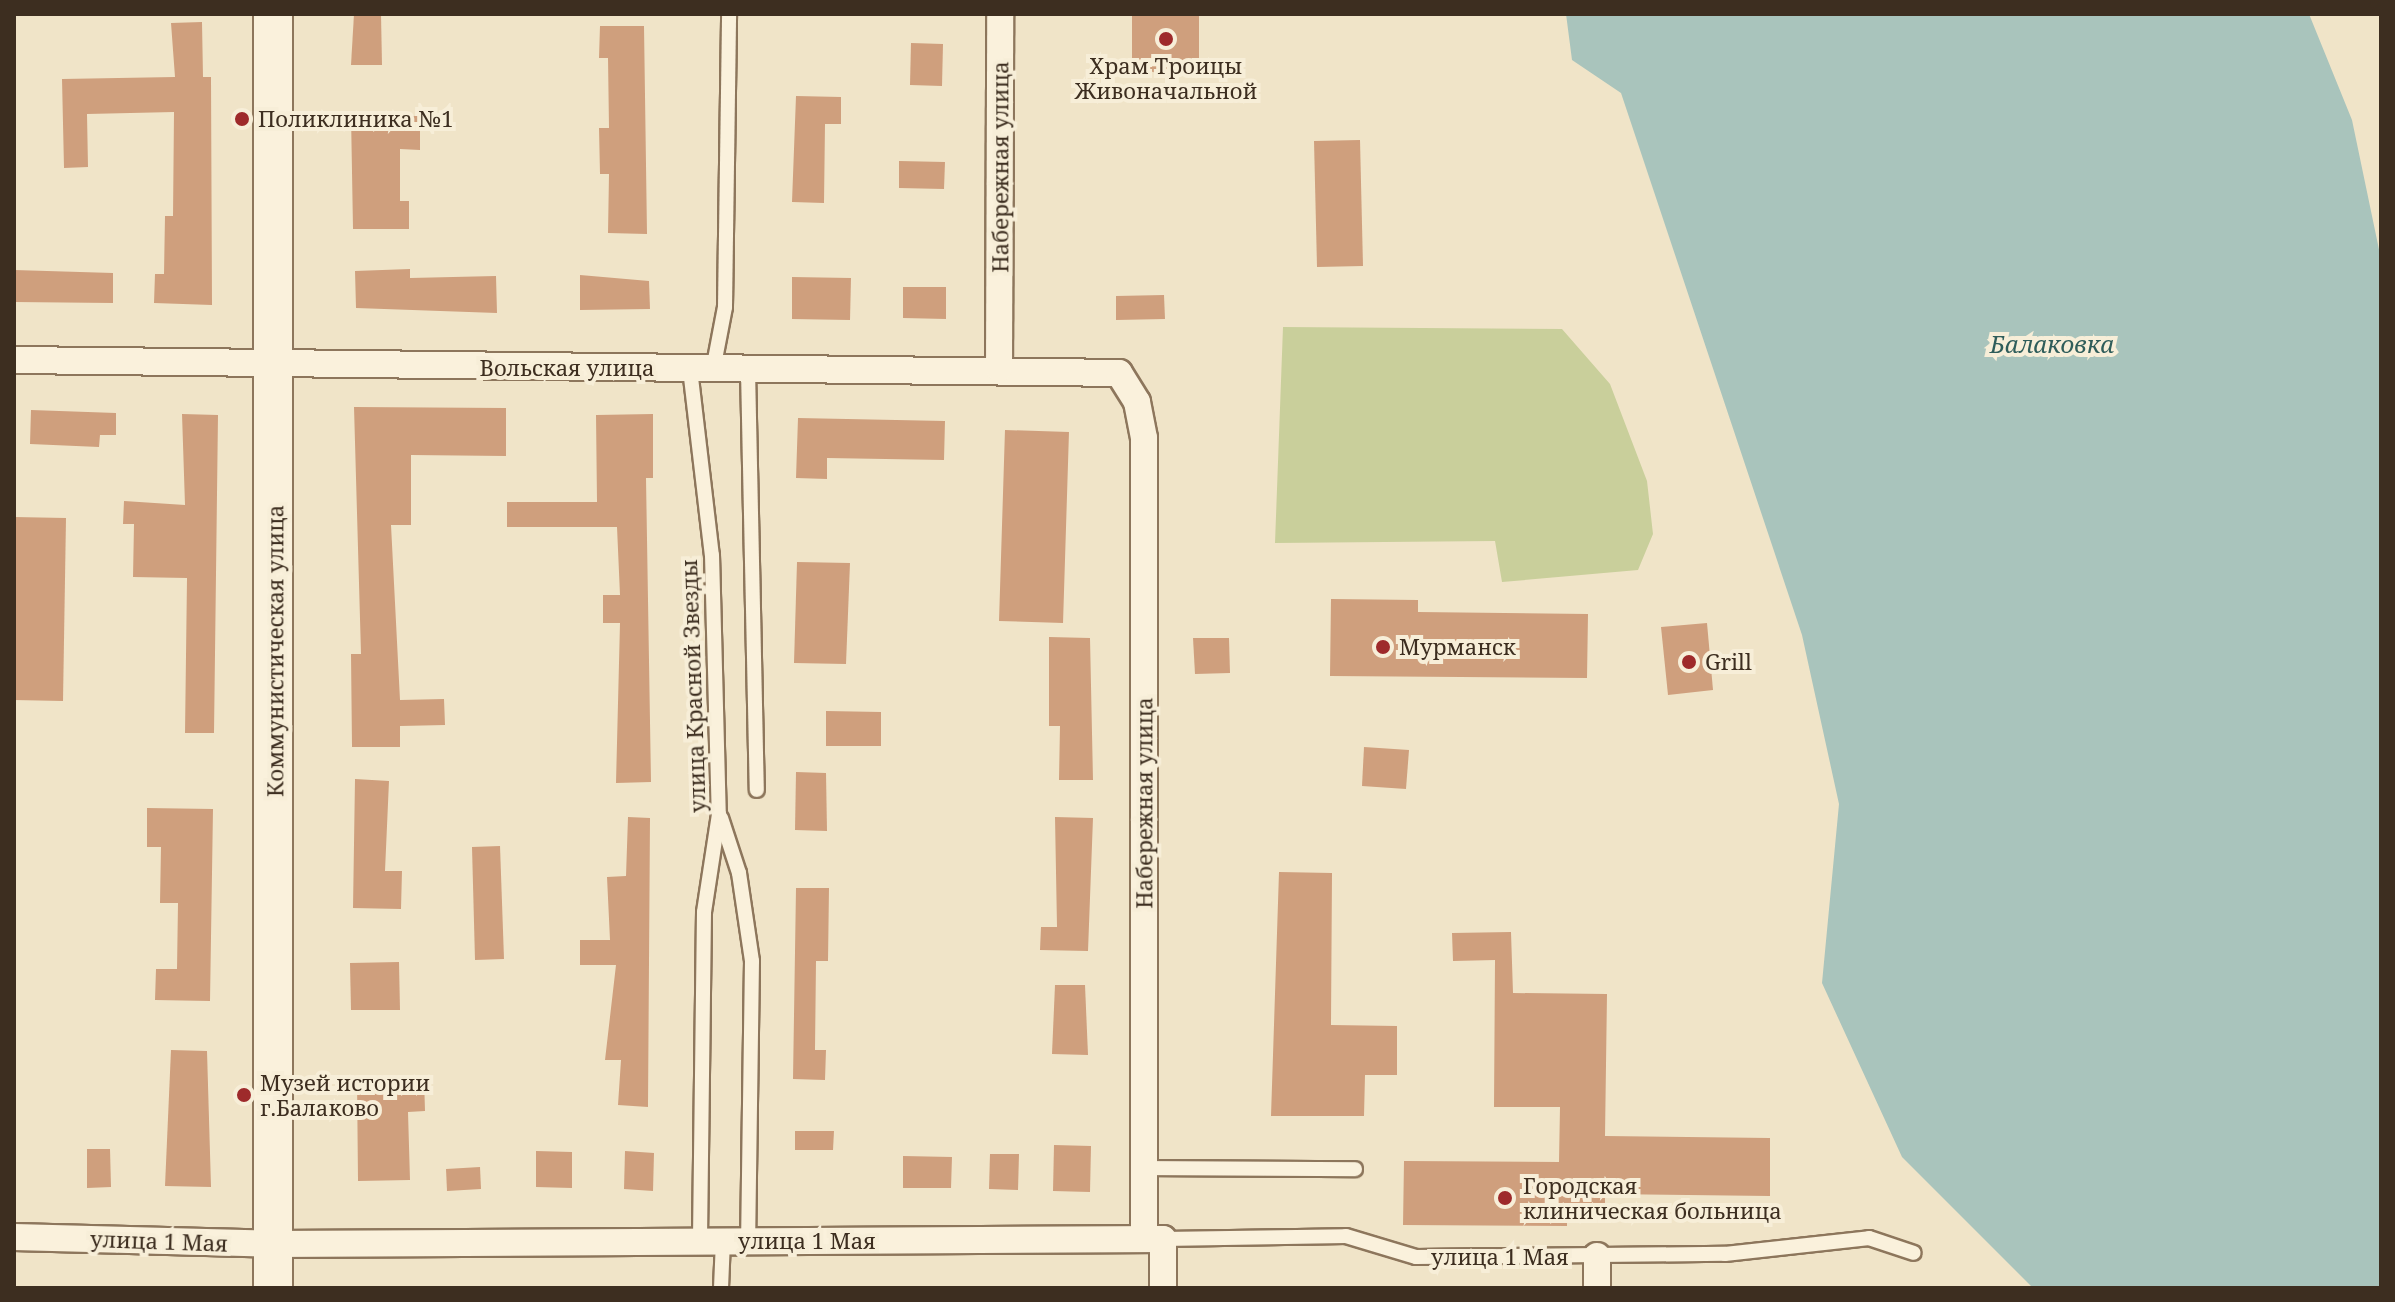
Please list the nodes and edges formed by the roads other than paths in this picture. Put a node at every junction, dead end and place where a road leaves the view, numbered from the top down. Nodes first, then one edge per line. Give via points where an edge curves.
1 (273, 14) edge
2 (729, 14) edge
3 (1000, 14) edge
4 (14, 360) edge
5 (276, 366) junction
6 (999, 368) junction
7 (701, 370) junction
8 (748, 370) junction
9 (1119, 373) joint
10 (757, 790) dead end
11 (719, 814) junction
12 (1144, 1168) junction
13 (1355, 1169) dead end
14 (14, 1237) edge
15 (1154, 1239) junction
16 (724, 1241) junction
17 (273, 1244) junction
18 (1914, 1253) dead end
19 (1597, 1256) junction
20 (273, 1288) edge
21 (721, 1288) edge
22 (1163, 1288) edge
23 (1597, 1288) edge

1 - 5 main road, Коммунистическая улица
2 - 7 lane, улица Красной Звезды via 725,307
3 - 6 street, Набережная улица
4 - 5 street, Вольская улица
5 - 7 street, Вольская улица
5 - 17 main road, Коммунистическая улица
6 - 8 street, Вольская улица
6 - 9 street, Вольская улица
7 - 8 street, Вольская улица
7 - 11 lane, улица Красной Звезды
8 - 10 lane
9 - 12 street, Набережная улица via 1137,402 1144,438
11 - 16 lane, улица Красной Звезды via 704,912
11 - 16 lane via 739,873 752,961
12 - 13 lane
12 - 15 street, Набережная улица
14 - 17 street, улица 1 Мая
15 - 16 street, улица 1 Мая
15 - 19 lane, улица 1 Мая via 1346,1236 1416,1257
15 - 22 street, Набережная улица
16 - 17 street, улица 1 Мая
16 - 21 lane, улица Красной Звезды
17 - 20 main road, Коммунистическая улица
18 - 19 lane, улица 1 Мая via 1869,1238 1725,1254
19 - 23 street

